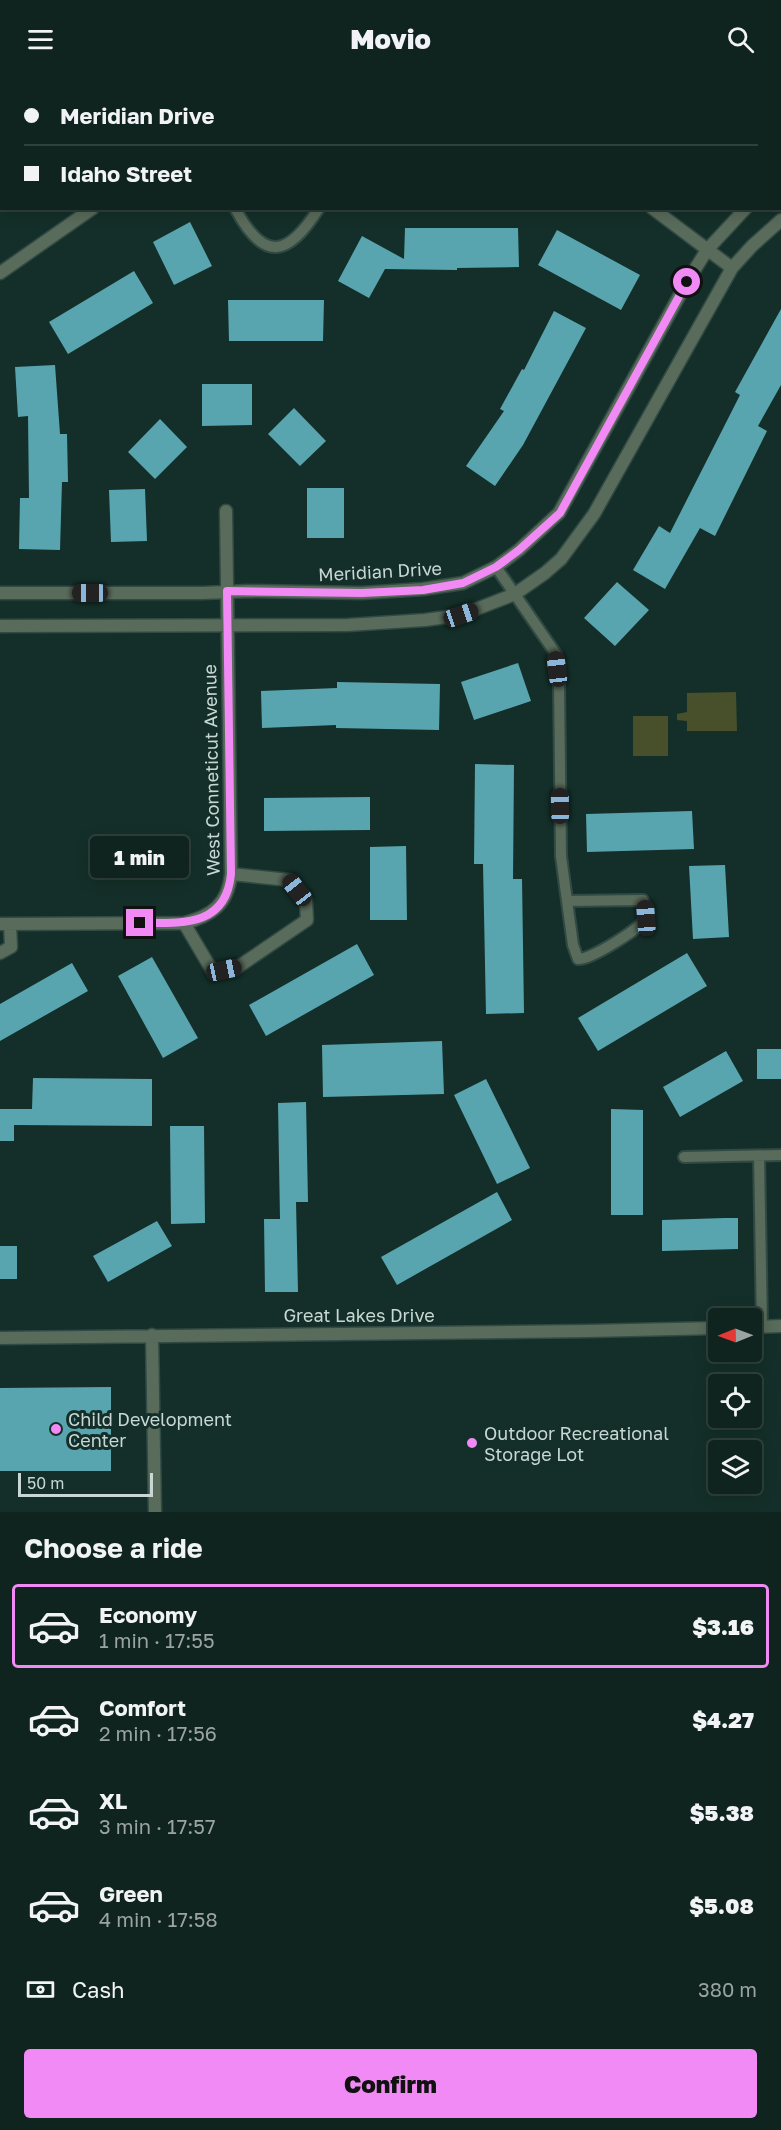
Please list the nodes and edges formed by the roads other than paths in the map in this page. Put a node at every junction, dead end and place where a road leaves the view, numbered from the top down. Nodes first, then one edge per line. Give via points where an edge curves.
1 (90, 210) edge
2 (236, 210) edge
3 (318, 210) edge
4 (655, 210) edge
5 (744, 210) edge
6 (781, 220) edge
7 (707, 250) junction
8 (2, 266) edge
9 (732, 268) junction
10 (226, 512) dead end
11 (496, 567) junction
12 (227, 591) junction
13 (0, 593) edge
14 (515, 594) junction
15 (228, 624) junction
16 (0, 627) edge
17 (231, 874) junction
18 (567, 901) junction
19 (184, 923) junction
20 (5, 924) edge
21 (0, 953) edge
22 (781, 1155) edge
23 (759, 1156) junction
24 (684, 1157) dead end
25 (757, 1308) edge
26 (762, 1326) edge
27 (781, 1326) edge
28 (708, 1328) edge
29 (152, 1335) junction
30 (0, 1338) edge
31 (155, 1512) edge

1 - 8 street
2 - 3 lane via 261,243 275,248 292,242
4 - 7 street
5 - 7 street, Meridian Drive
6 - 9 street
7 - 9 street
7 - 11 street, Meridian Drive via 560,513
9 - 14 street via 594,514 561,559
10 - 12 street, West Conneticut Avenue
11 - 12 street, Meridian Drive via 463,583 423,590
11 - 14 lane
12 - 13 street, Meridian Drive
12 - 15 street, West Conneticut Avenue
14 - 15 street via 461,615 425,620 348,625
14 - 18 lane via 556,654 561,855
15 - 16 street
15 - 17 street, West Conneticut Avenue
17 - 19 street, West Conneticut Avenue via 229,891 218,907 201,919
17 - 19 street via 289,880 306,901 307,920 238,967 213,972
18 - 18 lane via 643,900 646,918 588,958 578,959
19 - 20 street
20 - 21 street via 11,947
22 - 23 lane
23 - 24 lane
23 - 25 lane
26 - 27 street
28 - 29 street, Great Lakes Drive
29 - 30 street, Great Lakes Drive
29 - 31 street

